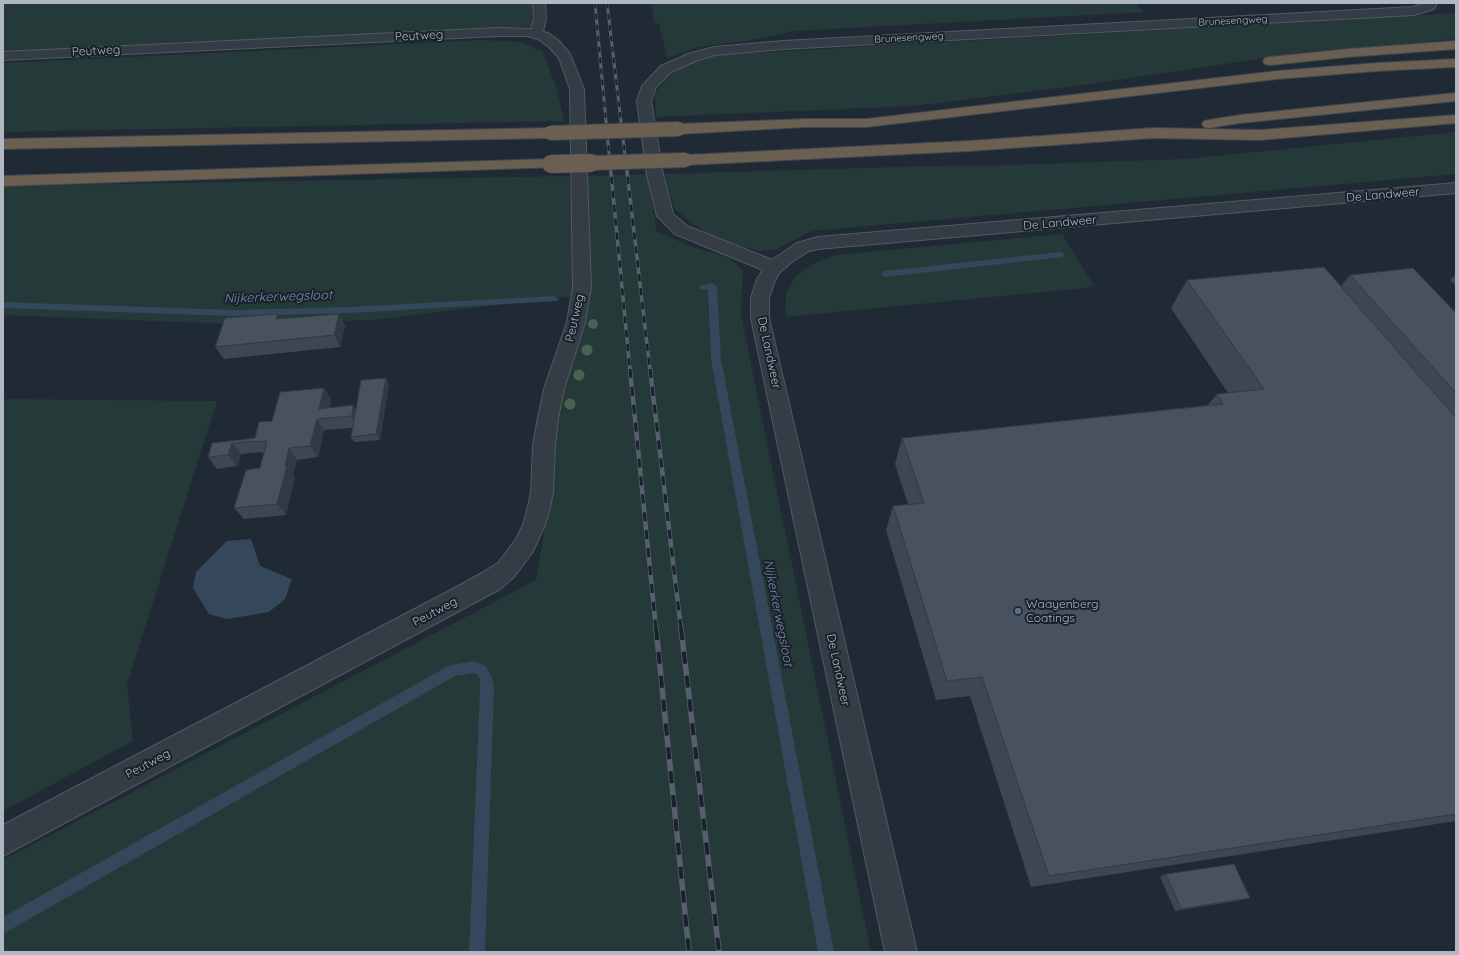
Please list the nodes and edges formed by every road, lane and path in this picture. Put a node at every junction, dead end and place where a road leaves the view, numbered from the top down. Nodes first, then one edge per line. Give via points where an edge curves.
1 (540, 3) edge
2 (1431, 3) edge
3 (536, 33) junction
4 (1456, 45) edge
5 (3, 56) edge
6 (1456, 62) edge
7 (1255, 63) dead end
8 (1232, 67) dead end
9 (1456, 97) edge
10 (1456, 119) edge
11 (805, 123) junction
12 (1153, 133) junction
13 (3, 144) edge
14 (3, 181) edge
15 (1456, 188) edge
16 (774, 268) junction
17 (3, 841) edge
18 (900, 952) edge

1 - 3 street via 540,19
2 - 16 street, Brunesengweg via 1430,6 1414,11 783,45 714,51 666,69 649,86 644,101 655,175 665,216 681,230
3 - 5 street, Peutweg via 468,33
3 - 17 street, Peutweg via 560,50 570,67 577,89 582,288 576,322 556,382 548,418 539,507 524,546 506,570 491,581
4 - 7 highway
6 - 11 highway via 1277,76 866,123
8 - 11 highway
9 - 12 highway via 1240,119
10 - 12 highway via 1260,135
11 - 13 highway, bridge via 550,133
12 - 14 highway, bridge via 969,146 686,160
15 - 16 street, De Landweer via 818,243 803,247
16 - 18 street, De Landweer via 766,279 760,298 760,318

